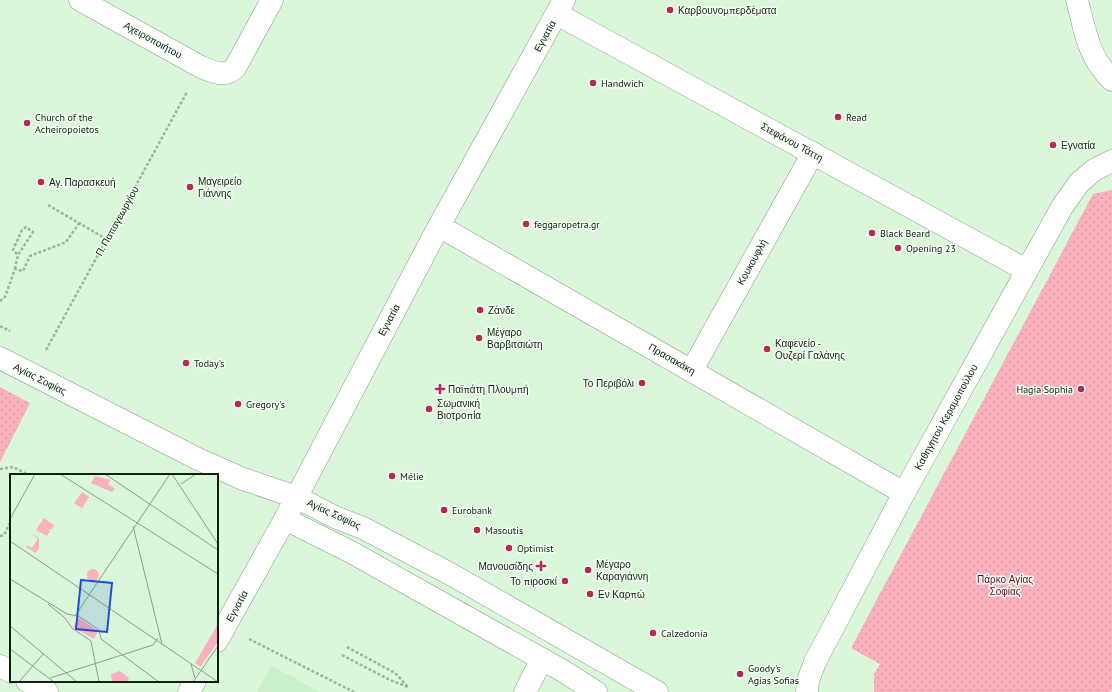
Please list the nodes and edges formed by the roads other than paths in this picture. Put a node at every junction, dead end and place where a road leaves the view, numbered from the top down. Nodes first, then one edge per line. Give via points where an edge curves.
1 (80, 0) edge
2 (272, 0) edge
3 (1078, 0) edge
4 (561, 7) edge
5 (1112, 80) edge
6 (813, 153) junction
7 (1112, 161) edge
8 (439, 226) junction
9 (1026, 270) junction
10 (0, 358) edge
11 (692, 370) junction
12 (904, 493) junction
13 (296, 496) junction
14 (284, 519) junction
15 (221, 634) edge
16 (542, 659) junction
17 (0, 666) edge
18 (10, 671) edge
19 (29, 682) edge
20 (194, 682) edge
21 (47, 692) edge
22 (189, 692) edge
23 (525, 692) edge
24 (596, 692) edge
25 (657, 692) edge
26 (807, 692) edge

1 - 2 main road, Αχειροποιήτου via 201,67 215,73 227,73 235,68
3 - 5 main road via 1089,46 1096,62
4 - 6 main road, Στεφάνου Τάττη
4 - 8 main road, Εγνατία
6 - 9 main road, Στεφάνου Τάττη
6 - 11 main road, Κουκουφλή
7 - 9 main road, Καθηγητού Κεραμοπούλου via 1094,170 1079,183 1062,207
8 - 11 main road, Πρασακάκη
8 - 13 main road, Εγνατία
9 - 12 main road, Καθηγητού Κεραμοπούλου
10 - 13 main road, Αγίας Σοφίας via 128,425 230,474
11 - 12 main road, Πρασακάκη
12 - 26 main road, Καθηγητού Κεραμοπούλου via 815,662
13 - 14 main road, Εγνατία
13 - 25 main road, Αγίας Σοφίας via 454,576
14 - 15 main road, Εγνατία
14 - 16 main road via 351,552
16 - 23 main road
16 - 24 main road
17 - 18 main road
19 - 21 main road
20 - 22 main road

